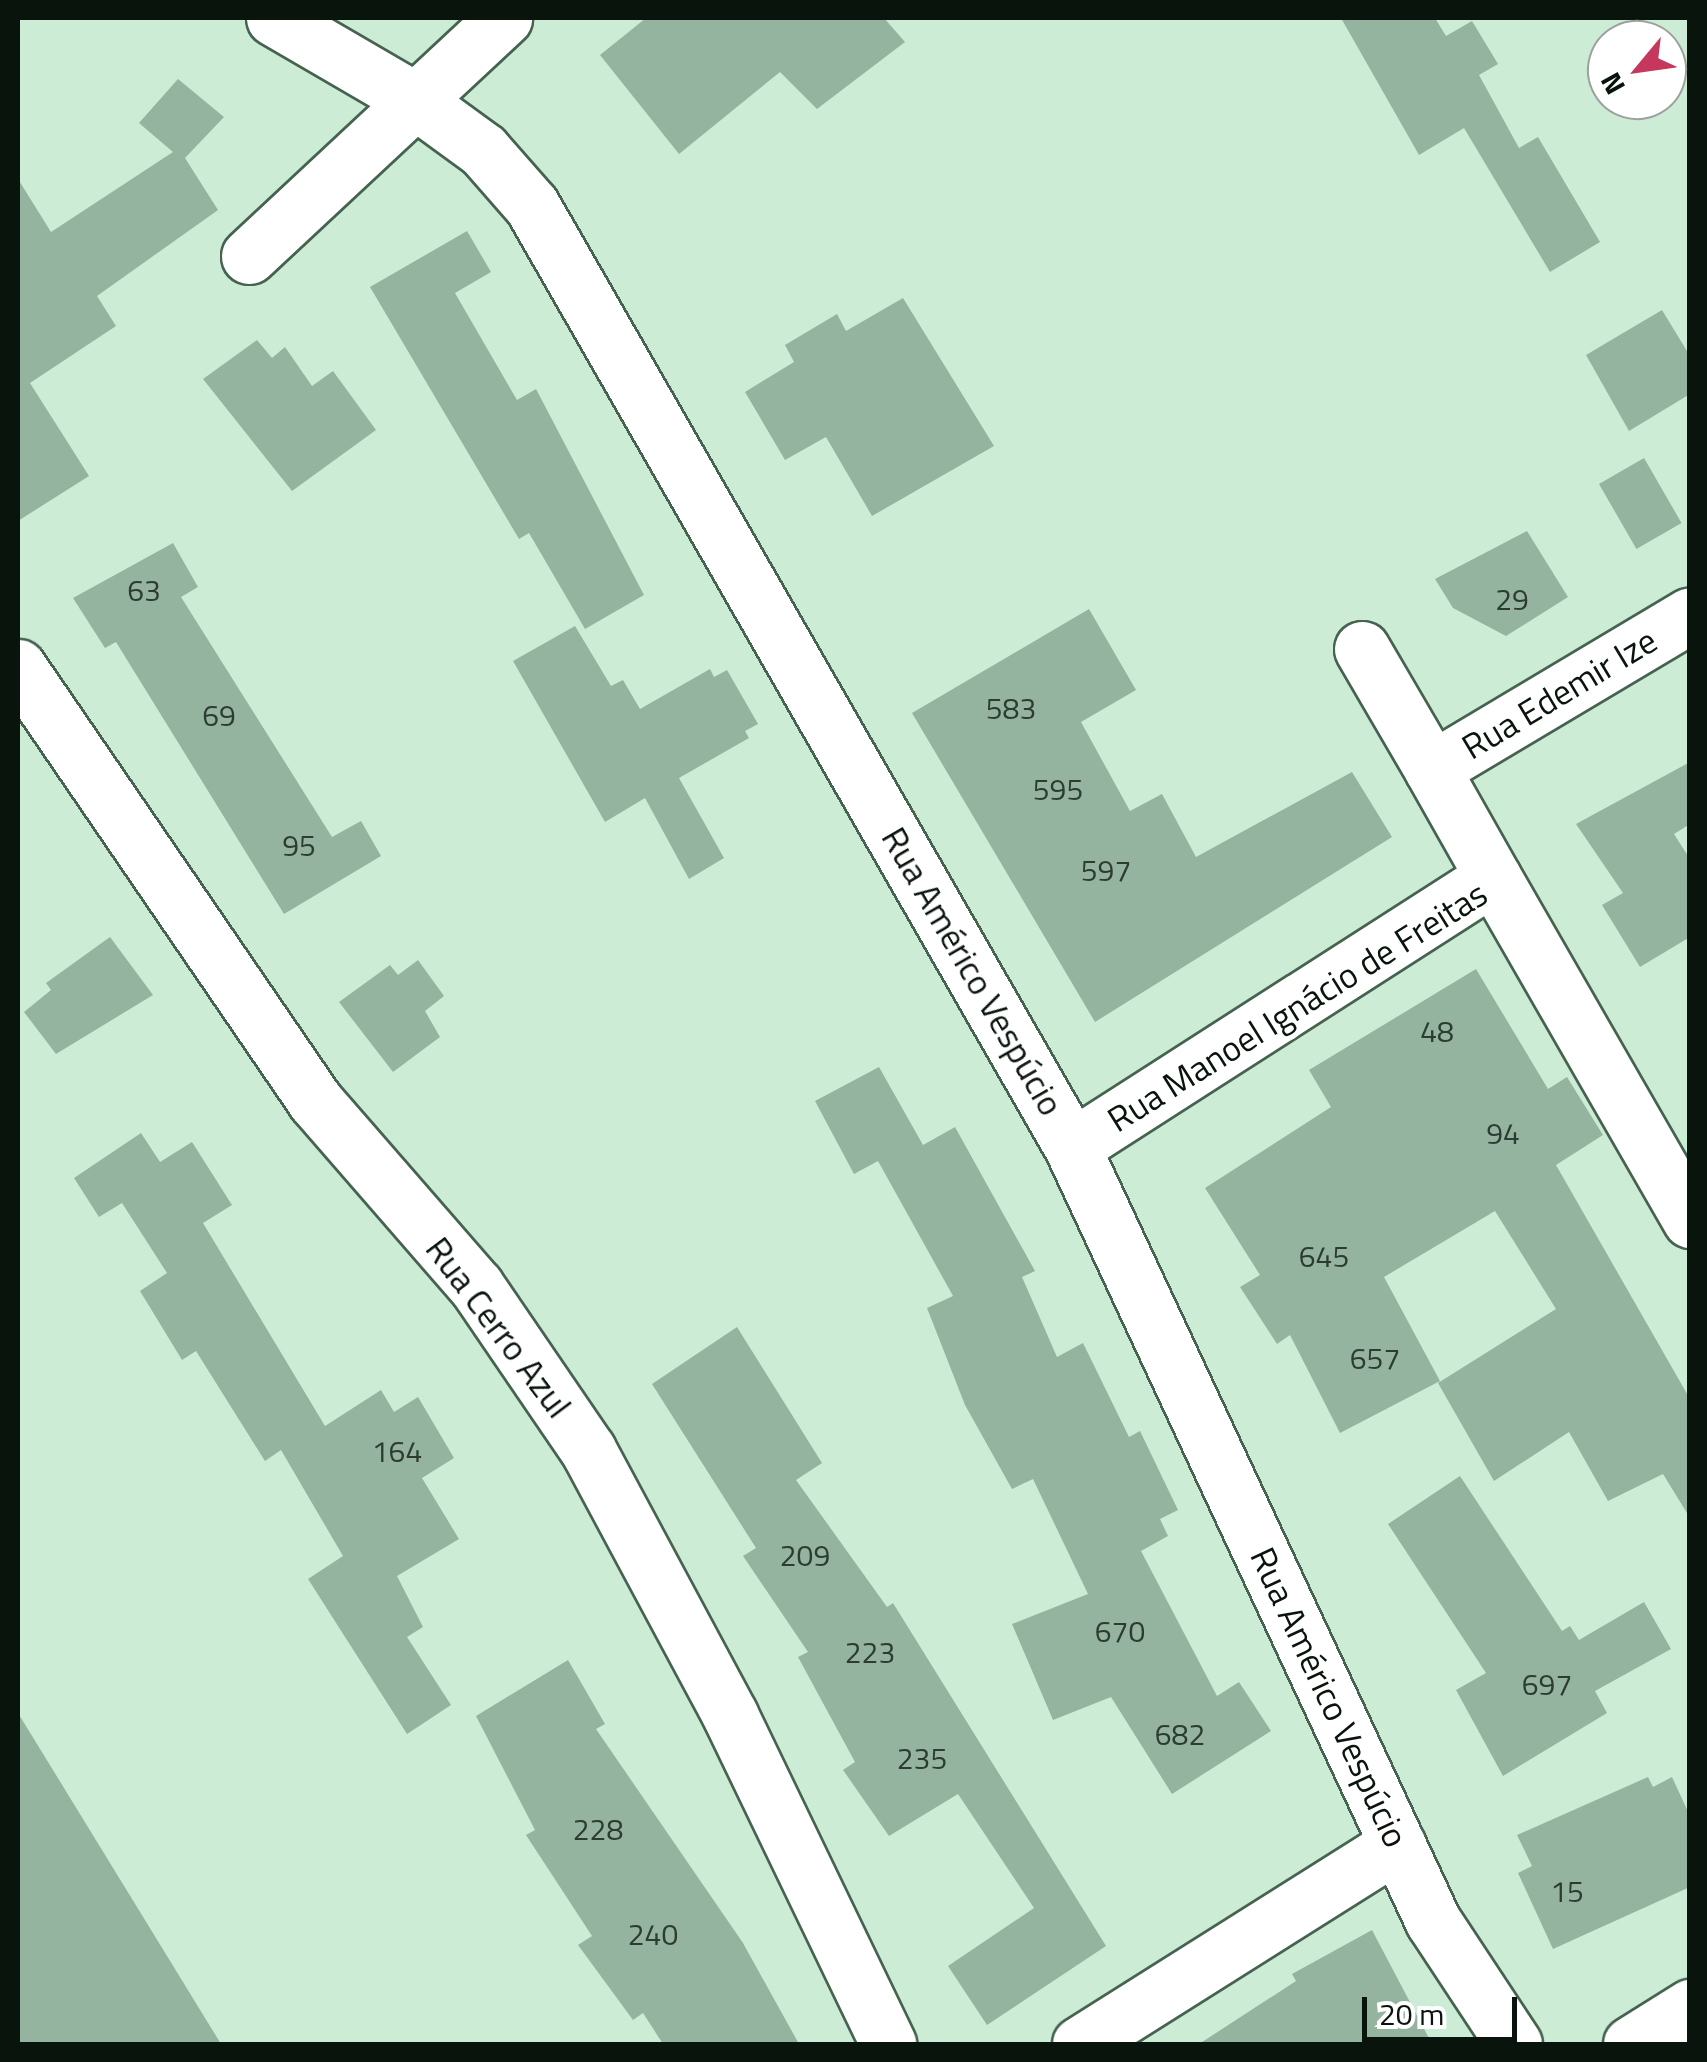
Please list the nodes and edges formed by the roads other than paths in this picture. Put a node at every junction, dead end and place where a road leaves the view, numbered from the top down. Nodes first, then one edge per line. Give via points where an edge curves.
1 (274, 18) edge
2 (504, 18) edge
3 (413, 99) junction
4 (249, 256) dead end
5 (1690, 615) edge
6 (1362, 648) dead end
7 (18, 667) edge
8 (1432, 770) junction
9 (1494, 877) junction
10 (1072, 1147) junction
11 (1690, 1220) edge
12 (1397, 1844) junction
13 (1690, 2007) edge
14 (888, 2044) edge
15 (1080, 2044) edge
16 (1514, 2044) edge
17 (1631, 2044) edge

1 - 3 street, Rua Américo Vespúcio
2 - 3 street
3 - 4 street
3 - 10 street, Rua Américo Vespúcio via 482,150 532,206
5 - 8 street, Rua Edemir Ize
6 - 8 street
7 - 14 street, Rua Cerro Azul via 315,1101 476,1286 570,1421 722,1699
8 - 9 street, Rua Edemir Ize
9 - 10 street, Rua Manoel Ignácio de Freitas
9 - 11 street, Rua Manoel Ignácio de Freitas
10 - 12 street, Rua Américo Vespúcio
12 - 15 street
12 - 16 street, Rua Américo Vespúcio via 1469,1984
13 - 17 street

